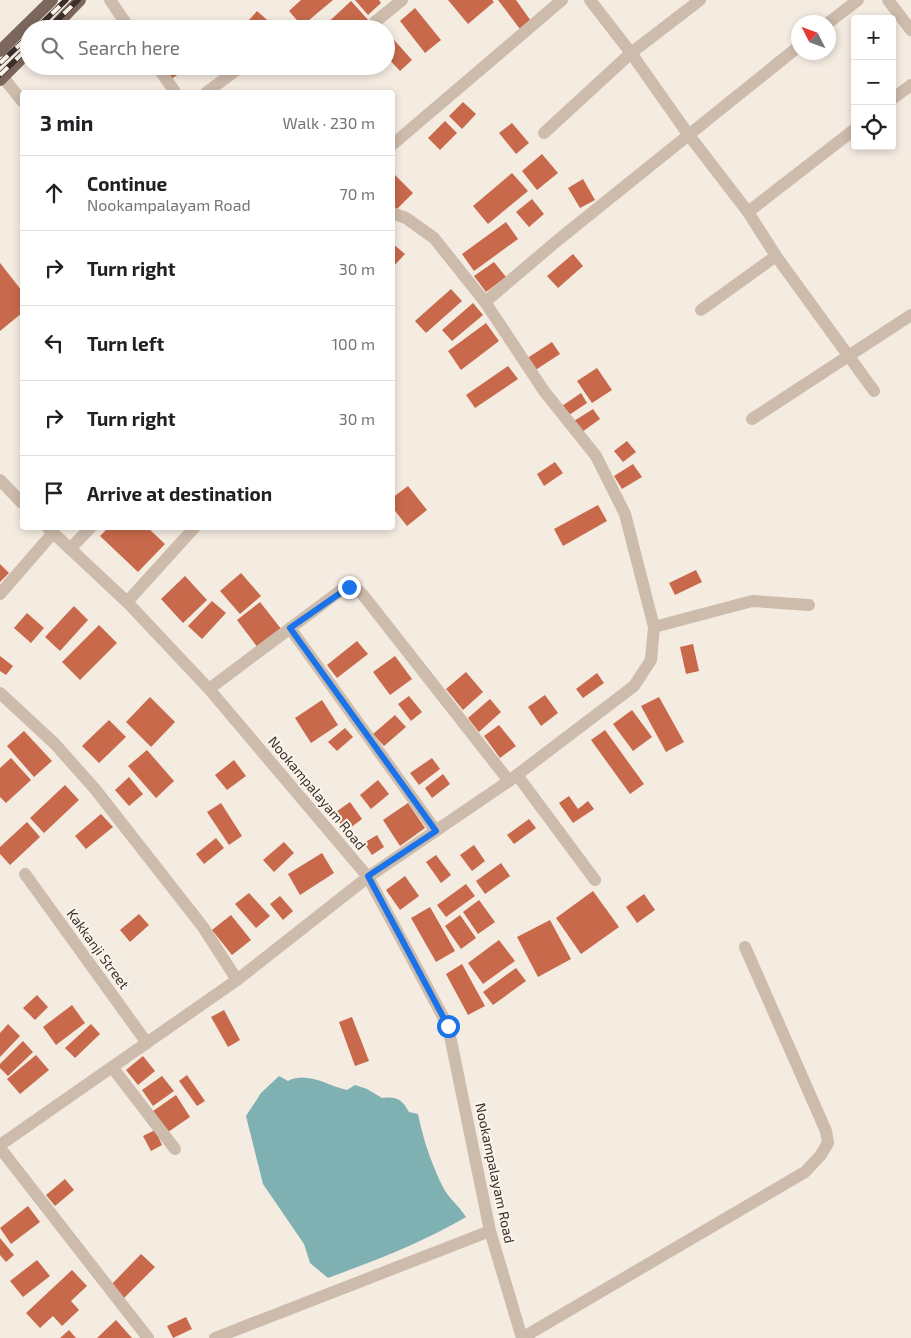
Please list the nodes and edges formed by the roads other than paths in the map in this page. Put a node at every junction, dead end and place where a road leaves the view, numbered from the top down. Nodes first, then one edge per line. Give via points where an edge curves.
1 (52, 0) edge
2 (80, 0) edge
3 (110, 0) edge
4 (402, 0) edge
5 (562, 0) edge
6 (590, 0) edge
7 (700, 0) edge
8 (858, 0) edge
9 (888, 0) edge
10 (836, 17) edge
11 (32, 20) edge
12 (61, 20) edge
13 (124, 20) edge
14 (377, 20) edge
15 (911, 30) edge
16 (20, 31) edge
17 (0, 51) edge
18 (631, 53) junction
19 (791, 53) edge
20 (20, 61) edge
21 (163, 75) edge
22 (230, 75) edge
23 (2, 79) edge
24 (911, 85) edge
25 (174, 90) edge
26 (210, 90) edge
27 (896, 96) edge
28 (20, 100) edge
29 (851, 132) edge
30 (544, 133) dead end
31 (688, 134) junction
32 (395, 142) edge
33 (748, 212) junction
34 (395, 214) edge
35 (776, 256) junction
36 (485, 302) junction
37 (701, 310) dead end
38 (911, 315) edge
39 (850, 357) junction
40 (874, 392) dead end
41 (752, 419) dead end
42 (0, 480) edge
43 (20, 501) edge
44 (51, 530) edge
45 (88, 530) edge
46 (192, 530) edge
47 (70, 549) junction
48 (0, 594) edge
49 (127, 602) junction
50 (809, 605) dead end
51 (654, 627) junction
52 (290, 628) junction
53 (209, 689) junction
54 (0, 693) edge
55 (513, 778) junction
56 (436, 831) junction
57 (25, 874) dead end
58 (368, 876) junction
59 (595, 880) dead end
60 (745, 947) dead end
61 (237, 980) junction
62 (147, 1043) junction
63 (112, 1067) junction
64 (0, 1146) edge
65 (175, 1149) dead end
66 (490, 1230) junction
67 (148, 1338) edge
68 (215, 1338) edge
69 (522, 1338) edge

1 - 11 main road
2 - 12 main road
3 - 13 street
4 - 14 street
5 - 32 street
6 - 18 street
7 - 18 street
8 - 10 street
9 - 15 street
16 - 17 main road
18 - 30 street
18 - 31 street
19 - 31 street
20 - 23 main road
21 - 25 street
22 - 26 street
23 - 28 street
24 - 27 street
29 - 33 street
31 - 33 street
31 - 36 street
33 - 35 street
34 - 36 street via 434,238
35 - 37 street
35 - 39 street
36 - 51 street via 544,390 596,456 625,514
38 - 39 street
39 - 40 street
39 - 41 street
42 - 43 street
44 - 47 street, Nookampalayam Road
44 - 48 street
45 - 47 street
46 - 49 street
47 - 49 street, Nookampalayam Road
49 - 53 street, Nookampalayam Road
50 - 51 street via 752,601
51 - 55 street via 651,660 634,686
52 - 53 street
52 - 55 street via 344,588 354,587
52 - 56 street
53 - 58 street, Nookampalayam Road
54 - 61 street via 55,744 94,789 204,927
55 - 56 street
55 - 59 street
56 - 58 street
57 - 62 street, Kakkanji Street
58 - 61 street
58 - 66 street, Nookampalayam Road via 448,1026
60 - 69 street via 826,1132 828,1144 804,1172
61 - 62 street
62 - 63 street
63 - 64 street
63 - 65 street
64 - 67 street
66 - 68 street
66 - 69 street, Nookampalayam Road

